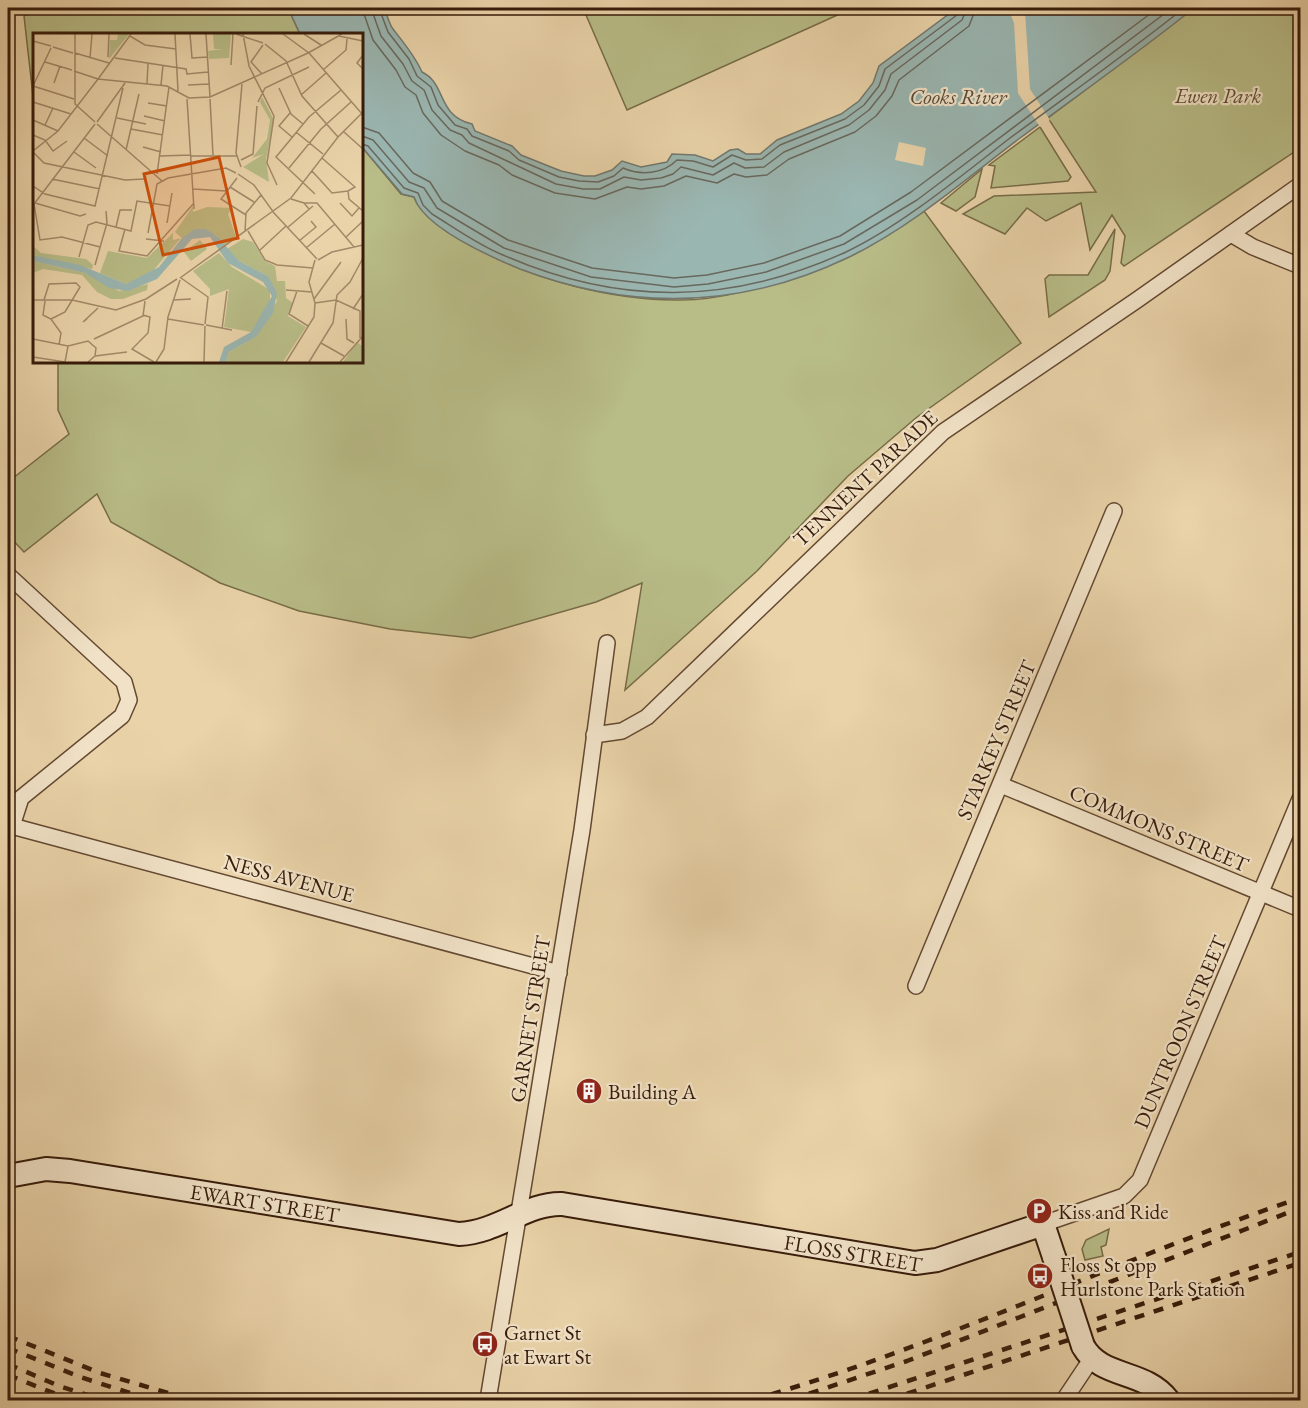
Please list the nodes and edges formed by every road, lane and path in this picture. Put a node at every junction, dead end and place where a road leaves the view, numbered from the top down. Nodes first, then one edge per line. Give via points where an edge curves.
1 (1300, 184) edge
2 (1231, 234) junction
3 (1300, 266) edge
4 (1114, 511) dead end
5 (8, 575) edge
6 (607, 643) dead end
7 (594, 735) junction
8 (1000, 785) junction
9 (1300, 799) edge
10 (10, 825) edge
11 (1261, 893) junction
12 (1300, 909) edge
13 (559, 973) junction
14 (916, 986) dead end
15 (8, 1176) edge
16 (517, 1217) junction
17 (1043, 1224) junction
18 (1088, 1352) junction
19 (488, 1401) edge
20 (1064, 1401) edge
21 (1168, 1401) edge

1 - 2 street, TENNENT PARADE
2 - 3 street
2 - 7 street, TENNENT PARADE via 943,432 647,717 622,731
4 - 8 street, STARKEY STREET
5 - 10 street via 124,682 129,700 122,716 21,798
6 - 7 street, GARNET STREET
7 - 13 street, GARNET STREET
8 - 11 street, COMMONS STREET
8 - 14 street, STARKEY STREET
9 - 11 street, DUNTROON STREET
10 - 13 street, NESS AVENUE
11 - 12 street, COMMONS STREET
11 - 17 street, DUNTROON STREET via 1135,1188 1124,1196
13 - 16 street, GARNET STREET
15 - 16 street, EWART STREET via 70,1171 459,1234
16 - 17 street, FLOSS STREET via 542,1206 562,1204 915,1263 937,1260
16 - 19 street, GARNET STREET
17 - 18 street, bridge
18 - 20 street
18 - 21 street via 1105,1367 1145,1380

